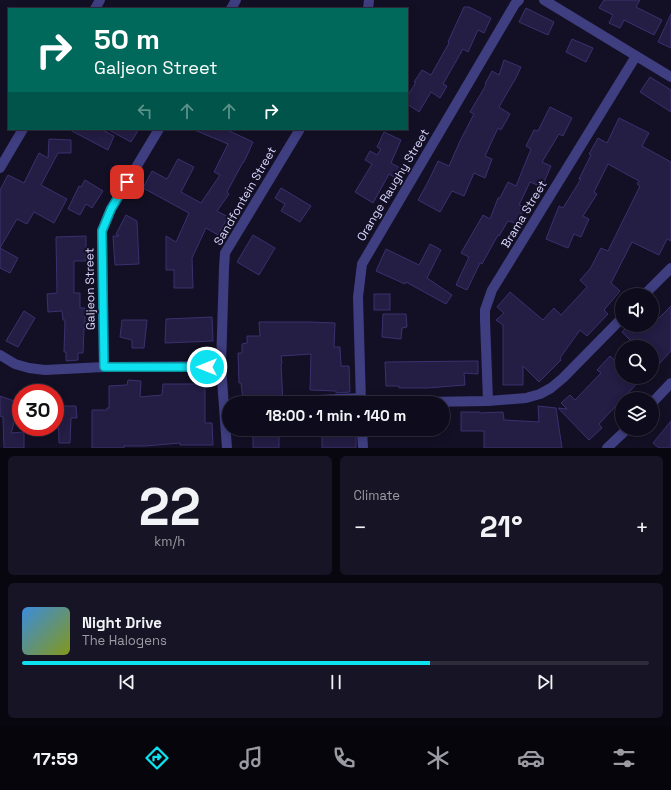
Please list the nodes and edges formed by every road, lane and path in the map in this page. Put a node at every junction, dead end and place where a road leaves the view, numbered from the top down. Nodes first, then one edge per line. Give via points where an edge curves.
1 (519, 0) edge
2 (544, 0) edge
3 (636, 56) junction
4 (671, 77) edge
5 (22, 130) edge
6 (158, 130) edge
7 (299, 130) edge
8 (0, 168) edge
9 (671, 268) edge
10 (651, 288) edge
11 (615, 325) edge
12 (0, 355) edge
13 (221, 366) junction
14 (104, 367) junction
15 (671, 383) edge
16 (361, 396) edge
17 (659, 396) edge
18 (450, 401) edge
19 (488, 401) junction
20 (362, 436) edge
21 (620, 436) edge
22 (226, 448) edge
23 (363, 448) edge
24 (607, 448) edge

1 - 16 street, Orange Raughy Street via 362,264 358,297
2 - 3 street
3 - 4 street
3 - 19 street, Brama Street via 492,290 485,320
5 - 8 street
6 - 14 street, Galjeon Street via 111,209 102,231
7 - 13 street, Sandfontein Street via 225,253
9 - 10 street
11 - 19 street via 551,388 526,398
12 - 14 street via 15,364 45,370
13 - 14 street
13 - 22 street, Sandfontein Street
15 - 17 street
18 - 19 street
20 - 23 street
21 - 24 street

